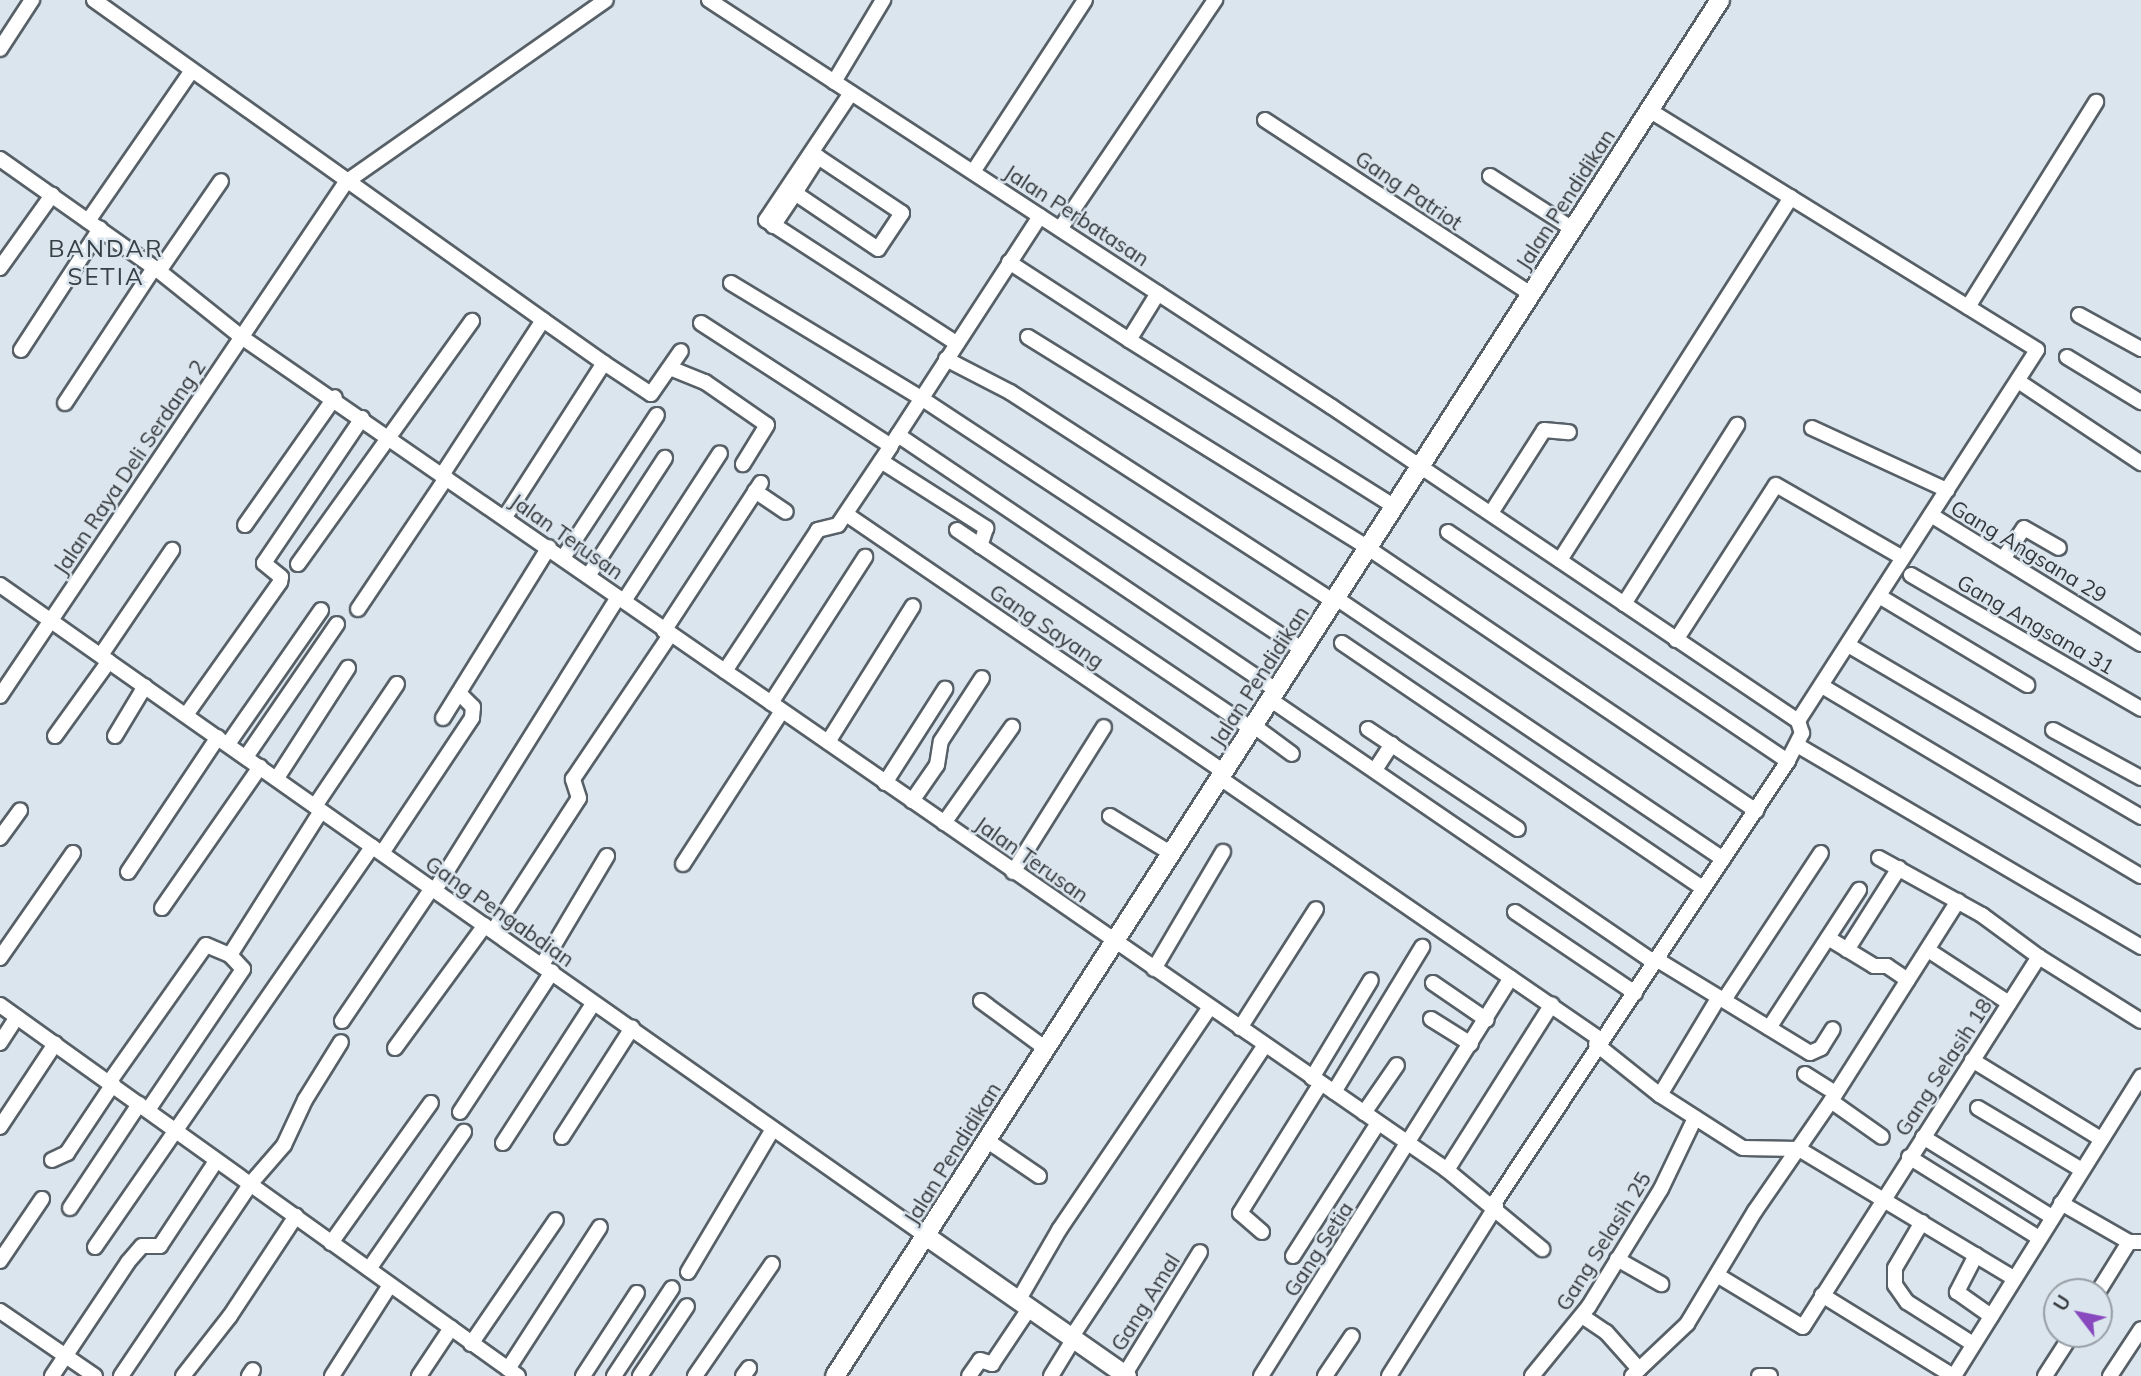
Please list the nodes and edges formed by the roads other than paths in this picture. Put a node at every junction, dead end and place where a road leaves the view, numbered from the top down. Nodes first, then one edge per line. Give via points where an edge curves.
1 (32, 0) edge
2 (94, 0) edge
3 (606, 0) edge
4 (709, 0) edge
5 (883, 0) edge
6 (1085, 0) edge
7 (1215, 0) edge
8 (1720, 0) edge
9 (0, 49) edge
10 (192, 70) junction
11 (834, 82) junction
12 (851, 93) junction
13 (2096, 102) dead end
14 (1649, 110) junction
15 (1265, 120) dead end
16 (0, 159) edge
17 (973, 172) junction
18 (1490, 176) dead end
19 (221, 181) dead end
20 (346, 182) junction
21 (795, 193) junction
22 (52, 195) junction
23 (1791, 197) junction
24 (1040, 216) junction
25 (94, 225) junction
26 (773, 226) junction
27 (1060, 229) junction
28 (1573, 229) junction
29 (1009, 262) junction
30 (0, 268) edge
31 (157, 269) junction
32 (731, 283) dead end
33 (1158, 293) junction
34 (1531, 294) junction
35 (1968, 307) junction
36 (2079, 315) dead end
37 (544, 320) junction
38 (472, 321) dead end
39 (701, 323) dead end
40 (240, 336) junction
41 (1028, 337) dead end
42 (1129, 340) junction
43 (956, 344) junction
44 (2141, 349) edge
45 (21, 350) dead end
46 (681, 351) dead end
47 (2067, 357) dead end
48 (946, 359) junction
49 (604, 363) junction
50 (670, 368) junction
51 (2018, 381) junction
52 (335, 397) junction
53 (921, 398) junction
54 (2141, 402) edge
55 (65, 403) dead end
56 (657, 415) dead end
57 (362, 418) junction
58 (1737, 425) dead end
59 (1812, 428) dead end
60 (1569, 432) dead end
61 (387, 436) junction
62 (895, 440) junction
63 (720, 453) dead end
64 (665, 458) dead end
65 (881, 461) junction
66 (2141, 463) edge
67 (743, 464) dead end
68 (1421, 466) junction
69 (444, 477) junction
70 (1947, 490) junction
71 (1395, 507) junction
72 (786, 512) dead end
73 (1491, 513) junction
74 (846, 514) junction
75 (1931, 515) junction
76 (505, 517) junction
77 (244, 525) dead end
78 (957, 530) dead end
79 (1448, 531) dead end
80 (980, 546) junction
81 (549, 547) junction
82 (1368, 548) junction
83 (2059, 548) dead end
84 (172, 550) dead end
85 (865, 557) dead end
86 (563, 558) junction
87 (1903, 558) junction
88 (2003, 559) junction
89 (1560, 560) junction
90 (298, 564) dead end
91 (1911, 575) dead end
92 (588, 576) junction
93 (0, 585) edge
94 (1879, 596) junction
95 (621, 599) junction
96 (1335, 600) junction
97 (1624, 604) junction
98 (913, 606) dead end
99 (358, 609) dead end
100 (321, 610) dead end
101 (51, 620) junction
102 (337, 624) dead end
103 (667, 633) junction
104 (1676, 640) junction
105 (1342, 643) dead end
106 (2141, 644) edge
107 (1848, 645) junction
108 (1303, 650) junction
109 (105, 658) junction
110 (348, 668) dead end
111 (725, 671) junction
112 (982, 678) dead end
113 (397, 684) dead end
114 (2027, 685) dead end
115 (1822, 686) junction
116 (145, 687) junction
117 (945, 689) dead end
118 (460, 693) junction
119 (1274, 695) junction
120 (0, 696) edge
121 (777, 707) junction
122 (2141, 709) edge
123 (186, 715) junction
124 (443, 718) dead end
125 (1798, 720) junction
126 (1012, 727) dead end
127 (1104, 727) dead end
128 (1253, 728) junction
129 (1368, 729) dead end
130 (2053, 730) dead end
131 (55, 736) dead end
132 (115, 736) dead end
133 (223, 741) junction
134 (828, 743) junction
135 (1392, 744) junction
136 (1797, 745) junction
137 (1292, 754) dead end
138 (246, 757) junction
139 (1788, 761) junction
140 (260, 767) junction
141 (1375, 770) junction
142 (1222, 775) junction
143 (277, 778) junction
144 (2141, 778) edge
145 (885, 783) junction
146 (912, 801) junction
147 (318, 809) junction
148 (20, 810) dead end
149 (1756, 811) junction
150 (1111, 816) dead end
151 (2141, 817) edge
152 (944, 823) junction
153 (1518, 829) dead end
154 (0, 838) edge
155 (377, 850) junction
156 (1223, 852) dead end
157 (73, 853) dead end
158 (1821, 853) dead end
159 (1172, 854) junction
160 (607, 856) dead end
161 (1879, 858) dead end
162 (1723, 859) junction
163 (683, 864) dead end
164 (1899, 868) junction
165 (128, 872) dead end
166 (1013, 872) junction
167 (2141, 876) edge
168 (1702, 888) junction
169 (434, 889) junction
170 (1859, 890) dead end
171 (1958, 901) junction
172 (162, 908) dead end
173 (1316, 909) dead end
174 (1514, 912) dead end
175 (489, 928) junction
176 (1828, 937) junction
177 (1113, 942) junction
178 (1422, 947) dead end
179 (2141, 947) edge
180 (1847, 950) junction
181 (1927, 950) junction
182 (230, 955) junction
183 (2039, 957) junction
184 (0, 958) edge
185 (1655, 961) junction
186 (547, 969) junction
187 (1154, 969) junction
188 (1511, 978) junction
189 (1371, 980) dead end
190 (1908, 980) junction
191 (1433, 982) dead end
192 (1635, 993) junction
193 (1722, 998) junction
194 (981, 1002) dead end
195 (2010, 1003) junction
196 (593, 1004) junction
197 (1552, 1004) junction
198 (0, 1005) edge
199 (1210, 1007) junction
200 (17, 1017) junction
201 (1432, 1019) dead end
202 (1487, 1020) junction
203 (342, 1021) dead end
204 (2141, 1021) edge
205 (632, 1028) junction
206 (1240, 1028) junction
207 (1769, 1028) junction
208 (1833, 1030) dead end
209 (341, 1042) dead end
210 (1599, 1042) junction
211 (0, 1043) edge
212 (55, 1044) junction
213 (1471, 1044) junction
214 (1265, 1045) junction
215 (396, 1048) dead end
216 (1045, 1048) junction
217 (1972, 1060) junction
218 (1397, 1065) dead end
219 (1805, 1074) dead end
220 (2141, 1077) edge
221 (111, 1082) junction
222 (1322, 1084) junction
223 (1661, 1095) junction
224 (1834, 1097) junction
225 (430, 1103) dead end
226 (144, 1107) junction
227 (1978, 1108) dead end
228 (460, 1112) dead end
229 (1364, 1114) junction
230 (1695, 1118) junction
231 (1378, 1123) junction
232 (0, 1126) edge
233 (770, 1127) junction
234 (176, 1132) junction
235 (464, 1132) dead end
236 (562, 1137) dead end
237 (1882, 1137) dead end
238 (1923, 1137) junction
239 (2101, 1139) junction
240 (986, 1140) junction
241 (503, 1143) dead end
242 (1409, 1145) junction
243 (1799, 1149) junction
244 (1909, 1157) junction
245 (52, 1160) dead end
246 (216, 1161) junction
247 (1447, 1170) junction
248 (2082, 1170) junction
249 (1039, 1176) dead end
250 (251, 1182) junction
251 (42, 1199) dead end
252 (1882, 1199) junction
253 (2061, 1203) junction
254 (1495, 1205) junction
255 (70, 1208) dead end
256 (296, 1216) junction
257 (2052, 1217) junction
258 (556, 1220) dead end
259 (1922, 1222) junction
260 (600, 1227) dead end
261 (1262, 1232) dead end
262 (926, 1236) junction
263 (2039, 1238) junction
264 (2135, 1242) edge
265 (331, 1243) junction
266 (94, 1247) dead end
267 (1542, 1249) dead end
268 (1200, 1252) dead end
269 (1976, 1255) junction
270 (1293, 1256) dead end
271 (1617, 1259) junction
272 (0, 1261) edge
273 (772, 1264) dead end
274 (369, 1269) junction
275 (688, 1272) dead end
276 (1717, 1275) junction
277 (2014, 1278) junction
278 (2108, 1278) edge
279 (1661, 1284) dead end
280 (390, 1285) junction
281 (672, 1288) dead end
282 (637, 1293) dead end
283 (1822, 1295) junction
284 (1023, 1305) junction
285 (687, 1306) dead end
286 (0, 1311) edge
287 (1582, 1316) junction
288 (1991, 1316) junction
289 (451, 1328) junction
290 (2141, 1329) edge
291 (1352, 1336) dead end
292 (1072, 1339) junction
293 (471, 1344) junction
294 (1973, 1344) junction
295 (2063, 1348) edge
296 (66, 1356) junction
297 (513, 1373) edge
298 (1635, 1373) edge
299 (1126, 1375) edge
300 (52, 1376) edge
301 (95, 1376) edge
302 (121, 1376) edge
303 (183, 1376) edge
304 (332, 1376) edge
305 (419, 1376) edge
306 (583, 1376) edge
307 (614, 1376) edge
308 (640, 1376) edge
309 (695, 1376) edge
310 (835, 1376) edge
311 (969, 1376) edge
312 (1051, 1376) edge
313 (1261, 1376) edge
314 (1325, 1376) edge
315 (1389, 1376) edge
316 (1532, 1376) edge
317 (1759, 1376) edge
318 (1770, 1376) edge
319 (1953, 1376) edge
320 (2045, 1376) edge
321 (2110, 1376) edge

1 - 9 street
2 - 10 street
3 - 20 street
4 - 11 street, Jalan Perbatasan
5 - 11 street
6 - 17 street
7 - 27 street
8 - 14 main road, Jalan Pendidikan
10 - 20 street
10 - 25 street
11 - 12 street, Jalan Perbatasan
12 - 17 street, Jalan Perbatasan
12 - 26 street via 769,212 766,220
13 - 35 street
14 - 23 street
14 - 28 main road, Jalan Pendidikan
15 - 34 street, Gang Patriot
16 - 22 street, Jalan Terusan
17 - 24 street, Jalan Perbatasan
18 - 28 street
19 - 31 street
20 - 37 street
20 - 40 street, Jalan Raya Deli Serdang 2
21 - 21 street via 818,157 902,213 878,248
21 - 26 street
22 - 25 street, Jalan Terusan
22 - 30 street
23 - 35 street via 1857,243
23 - 89 street
24 - 27 street, Jalan Perbatasan
24 - 29 street
25 - 31 street, Jalan Terusan
25 - 45 street
26 - 43 street
27 - 33 street, Jalan Perbatasan
28 - 34 main road, Jalan Pendidikan
29 - 42 street
29 - 43 street
31 - 40 street, Jalan Terusan
31 - 55 street
32 - 53 street
33 - 42 street
33 - 68 street, Jalan Perbatasan
34 - 68 main road, Jalan Pendidikan
35 - 51 street via 2037,351
36 - 44 street
37 - 49 street
37 - 69 street
38 - 61 street
39 - 62 street
40 - 52 street, Jalan Terusan
40 - 101 street, Jalan Raya Deli Serdang 2
41 - 82 street
42 - 71 street
43 - 48 street
46 - 50 street
47 - 54 street
48 - 53 street
48 - 96 street via 1010,392
49 - 50 street via 651,394
49 - 76 street
50 - 67 street via 705,382 767,425
51 - 66 street
51 - 70 street
52 - 57 street, Jalan Terusan
52 - 77 street
53 - 62 street
53 - 108 street
56 - 86 street
57 - 61 street, Jalan Terusan
57 - 123 street via 264,563 281,577 280,582
58 - 97 street
59 - 70 street
60 - 73 street via 1544,430
61 - 69 street, Jalan Terusan
61 - 90 street
62 - 65 street
62 - 119 street
63 - 95 street
64 - 92 street
65 - 74 street
65 - 80 street via 986,528
68 - 71 main road, Jalan Pendidikan
68 - 73 street, Jalan Perbatasan
69 - 76 street, Jalan Terusan
69 - 99 street
70 - 75 street
71 - 82 main road, Jalan Pendidikan
72 - 103 street via 758,487
73 - 89 street, Jalan Perbatasan
74 - 111 street via 838,525 818,530
74 - 142 street, Gang Sayang
75 - 87 street
75 - 88 street, Gang Angsana 29
76 - 81 street, Jalan Terusan
78 - 80 street
79 - 139 street
80 - 128 street
81 - 86 street, Jalan Terusan
81 - 118 street
82 - 96 main road, Jalan Pendidikan
82 - 149 street
83 - 88 street via 2024,528
84 - 109 street
85 - 121 street
86 - 92 street, Jalan Terusan
87 - 94 street
87 - 104 street via 1776,485
88 - 106 street, Gang Angsana 29
89 - 97 street, Jalan Perbatasan
91 - 122 street, Gang Angsana 31
92 - 95 street, Jalan Terusan
93 - 101 street, Gang Pengabdian
94 - 107 street
94 - 114 street
95 - 103 street, Jalan Terusan
95 - 169 street
96 - 108 main road, Jalan Pendidikan
96 - 162 street
97 - 104 street, Jalan Perbatasan
98 - 134 street
100 - 133 street
101 - 109 street, Gang Pengabdian
101 - 120 street, Jalan Raya Deli Serdang 2
102 - 138 street
103 - 111 street, Jalan Terusan
103 - 175 street via 573,779 579,798
104 - 125 street, Jalan Perbatasan
105 - 168 street
107 - 115 street
107 - 151 street
108 - 119 main road, Jalan Pendidikan
109 - 116 street, Gang Pengabdian
109 - 131 street
110 - 143 street
111 - 121 street, Jalan Terusan
112 - 146 street via 941,741 937,765
113 - 147 street
115 - 125 street
115 - 167 street
116 - 123 street, Gang Pengabdian
116 - 132 street
117 - 145 street
118 - 124 street
118 - 155 street via 473,707 472,718
119 - 128 main road, Jalan Pendidikan
119 - 141 street
121 - 134 street, Jalan Terusan
121 - 163 street
123 - 133 street, Gang Pengabdian
125 - 136 street via 1802,733
126 - 152 street
127 - 166 street
128 - 137 street
128 - 142 main road, Jalan Pendidikan
129 - 135 street
130 - 144 street
133 - 138 street, Gang Pengabdian
133 - 165 street
134 - 145 street, Jalan Terusan
135 - 141 street
135 - 153 street
136 - 139 street
136 - 179 street
138 - 140 street, Gang Pengabdian
139 - 149 street
140 - 143 street, Gang Pengabdian
140 - 172 street
141 - 185 street
142 - 159 main road, Jalan Pendidikan
142 - 188 street, Gang Sayang
143 - 147 street, Gang Pengabdian
145 - 146 street, Jalan Terusan
146 - 152 street, Jalan Terusan
147 - 155 street, Gang Pengabdian
147 - 182 street
148 - 154 street
149 - 162 street
150 - 159 street
152 - 166 street, Jalan Terusan
155 - 169 street, Gang Pengabdian
155 - 234 street
156 - 187 street
157 - 184 street
158 - 193 street
159 - 177 main road, Jalan Pendidikan
160 - 186 street
161 - 164 street
162 - 168 street
164 - 171 street
164 - 180 street
166 - 177 street, Jalan Terusan
168 - 185 street
169 - 175 street, Gang Pengabdian
169 - 203 street
170 - 176 street
171 - 181 street
171 - 183 street
173 - 206 street
174 - 192 street
175 - 186 street, Gang Pengabdian
175 - 215 street
176 - 180 street
176 - 207 street
177 - 187 street, Jalan Terusan
177 - 216 main road, Jalan Pendidikan
178 - 222 street
180 - 190 street
181 - 190 street
181 - 195 street
182 - 221 street via 206,945
182 - 226 street via 243,969
183 - 195 street, Gang Selasih 18
183 - 204 street
185 - 192 street
185 - 193 street
186 - 196 street, Gang Pengabdian
186 - 228 street
187 - 199 street, Jalan Terusan
188 - 197 street, Gang Sayang
188 - 202 street, Gang Setia
189 - 222 street
190 - 224 street
191 - 202 street
192 - 210 street
193 - 207 street
193 - 223 street
194 - 216 street
195 - 217 street, Gang Selasih 18
196 - 205 street, Gang Pengabdian
196 - 241 street
197 - 210 street, Gang Sayang
197 - 247 street
198 - 200 street
199 - 206 street, Jalan Terusan
199 - 284 street via 1059,1230
200 - 211 street
200 - 212 street
201 - 213 street
202 - 213 street, Gang Setia
205 - 233 street, Gang Pengabdian
205 - 236 street
206 - 214 street, Jalan Terusan
207 - 208 street via 1814,1054
209 - 250 street via 304,1100 284,1145
210 - 223 street, Gang Sayang
210 - 254 street
212 - 221 street
212 - 232 street
213 - 242 street, Gang Setia
214 - 222 street, Jalan Terusan
214 - 292 street
216 - 240 main road, Jalan Pendidikan
217 - 238 street, Gang Selasih 18
217 - 239 street
218 - 229 street
219 - 224 street
220 - 239 street
221 - 226 street
221 - 245 street via 67,1153
222 - 229 street, Jalan Terusan
222 - 261 street via 1240,1213
223 - 230 street, Gang Sayang
224 - 237 street
224 - 243 street
225 - 265 street
226 - 234 street
226 - 255 street
227 - 248 street
229 - 231 street, Jalan Terusan
230 - 243 street, Gang Sayang via 1748,1150
230 - 271 street, Gang Selasih 25 via 1661,1189
231 - 242 street, Jalan Terusan
231 - 270 street
233 - 262 street, Gang Pengabdian
233 - 275 street
234 - 246 street
234 - 266 street
235 - 274 street
238 - 244 street, Gang Selasih 18
238 - 257 street
239 - 248 street
240 - 249 street
240 - 262 main road, Jalan Pendidikan
242 - 247 street, Jalan Terusan
242 - 313 street, Gang Setia
243 - 252 street
243 - 276 street
244 - 252 street, Gang Selasih 18
244 - 263 street
246 - 250 street
246 - 296 street via 160,1246 139,1248
247 - 254 street, Jalan Terusan
248 - 253 street
250 - 256 street
250 - 302 street
251 - 272 street
252 - 259 street
252 - 283 street, Gang Selasih 18
253 - 257 street
253 - 264 street
254 - 267 street, Jalan Terusan
254 - 315 street
256 - 265 street
256 - 303 street via 230,1316
257 - 263 street
258 - 293 street
259 - 269 street
259 - 294 street via 1895,1268 1895,1285 1907,1302
260 - 297 street
262 - 284 main road
262 - 310 main road, Jalan Pendidikan
263 - 277 street
264 - 278 street
265 - 274 street
268 - 299 street, Gang Amal
269 - 277 street
269 - 288 street via 1957,1292
271 - 279 street
271 - 287 street, Gang Selasih 25
273 - 309 street
274 - 280 street
276 - 283 street, Gang Selasih 18 via 1803,1327
276 - 298 street via 1683,1330
277 - 288 street
280 - 289 street
280 - 304 street
281 - 307 street
282 - 306 street
283 - 319 street
284 - 292 main road
284 - 311 street via 992,1364 980,1360
285 - 308 street
286 - 296 street
287 - 298 street via 1606,1332
287 - 316 street, Gang Selasih 25
288 - 294 street
289 - 293 street
289 - 305 street
290 - 321 street
291 - 314 street
292 - 299 main road
292 - 312 street
293 - 297 street
294 - 319 street
295 - 320 street
296 - 300 street
296 - 301 street
317 - 318 street

